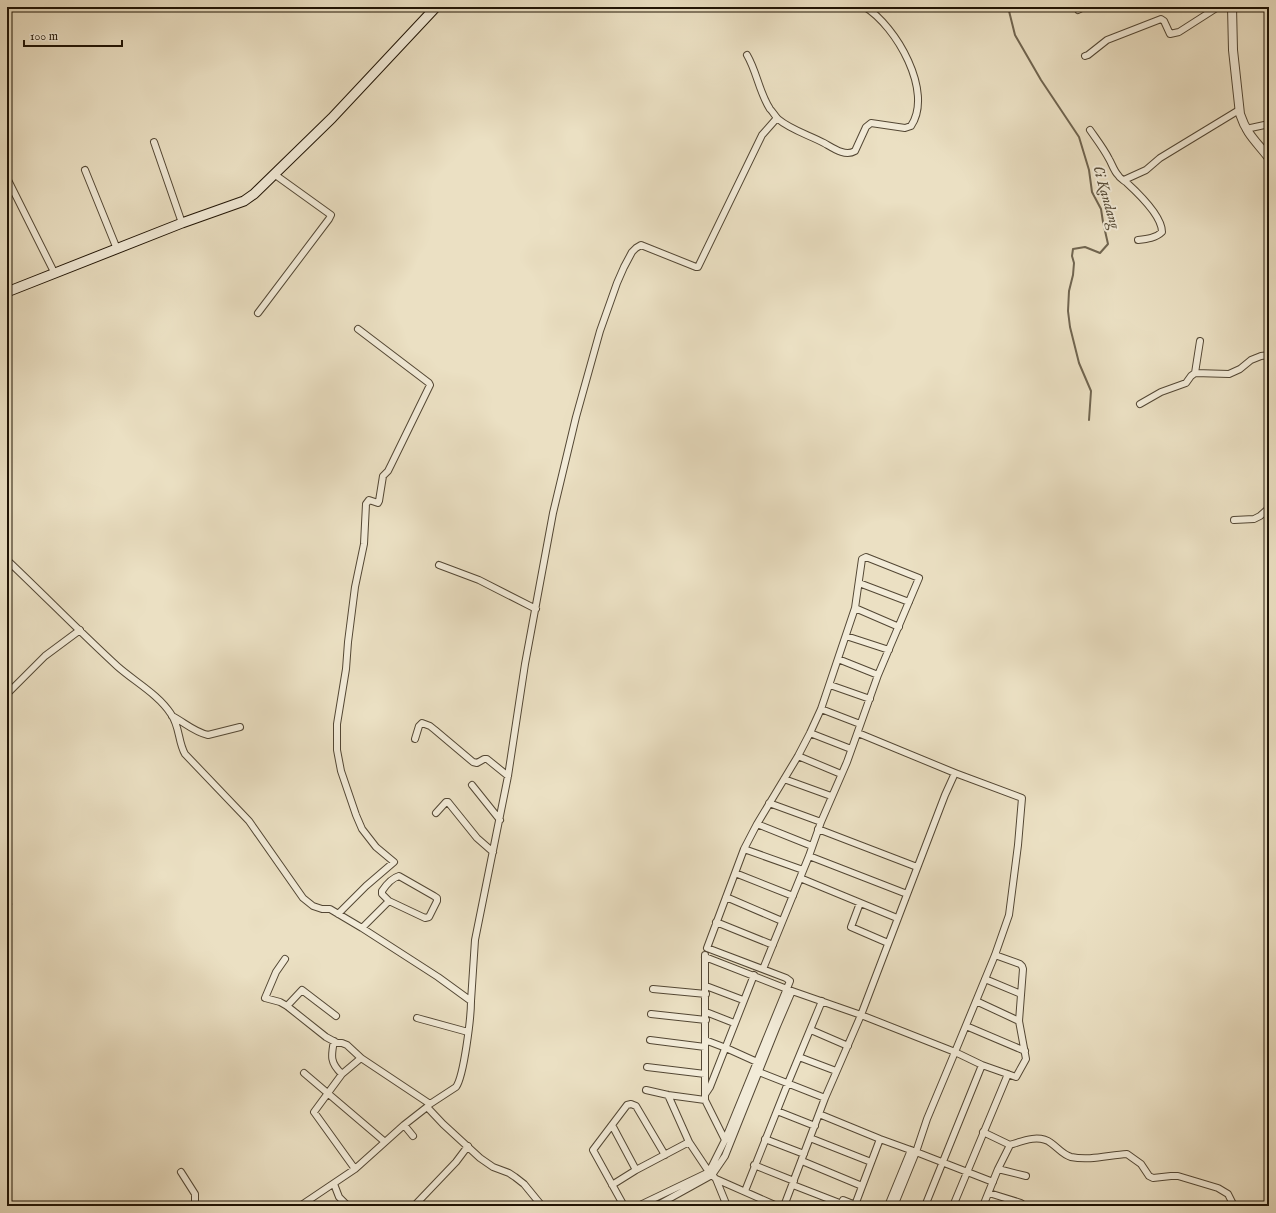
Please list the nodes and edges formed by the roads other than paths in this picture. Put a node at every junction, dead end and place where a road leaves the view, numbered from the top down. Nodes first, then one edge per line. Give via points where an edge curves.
1 (436, 7) edge
2 (865, 7) edge
3 (1218, 7) edge
4 (1232, 7) edge
5 (748, 55) dead end
6 (1085, 56) dead end
7 (1239, 110) junction
8 (777, 118) junction
9 (1269, 124) edge
10 (1246, 129) junction
11 (1090, 130) dead end
12 (154, 142) dead end
13 (1269, 158) edge
14 (85, 170) dead end
15 (274, 174) junction
16 (7, 178) edge
17 (1124, 180) junction
18 (182, 223) junction
19 (1138, 240) dead end
20 (116, 249) junction
21 (55, 274) junction
22 (7, 292) edge
23 (258, 313) dead end
24 (358, 329) dead end
25 (1200, 341) dead end
26 (1269, 355) edge
27 (1195, 373) junction
28 (1140, 404) dead end
29 (1269, 508) edge
30 (1234, 520) dead end
31 (7, 560) edge
32 (439, 565) dead end
33 (859, 584) junction
34 (909, 602) junction
35 (536, 608) junction
36 (855, 608) junction
37 (899, 627) junction
38 (80, 630) junction
39 (846, 636) junction
40 (890, 650) junction
41 (838, 659) junction
42 (878, 675) junction
43 (830, 685) junction
44 (7, 694) edge
45 (870, 699) junction
46 (821, 709) junction
47 (172, 716) junction
48 (860, 724) junction
49 (240, 727) dead end
50 (810, 733) junction
51 (858, 733) junction
52 (415, 739) dead end
53 (851, 749) junction
54 (798, 756) junction
55 (955, 773) junction
56 (841, 774) junction
57 (508, 776) junction
58 (784, 779) junction
59 (472, 785) dead end
60 (831, 796) junction
61 (769, 803) junction
62 (436, 813) dead end
63 (500, 820) junction
64 (821, 822) junction
65 (757, 824) junction
66 (818, 829) junction
67 (812, 846) junction
68 (744, 849) junction
69 (493, 852) junction
70 (809, 856) junction
71 (917, 868) junction
72 (803, 870) junction
73 (735, 872) junction
74 (800, 878) junction
75 (907, 894) junction
76 (793, 896) junction
77 (726, 897) junction
78 (389, 901) junction
79 (860, 903) junction
80 (338, 914) junction
81 (897, 918) junction
82 (782, 921) junction
83 (716, 922) junction
84 (362, 928) junction
85 (888, 943) junction
86 (773, 945) junction
87 (708, 948) junction
88 (995, 955) junction
89 (705, 957) junction
90 (285, 959) dead end
91 (763, 969) junction
92 (754, 976) junction
93 (985, 979) junction
94 (706, 986) junction
95 (653, 988) dead end
96 (789, 990) junction
97 (706, 994) junction
98 (1021, 994) junction
99 (743, 1000) junction
100 (471, 1001) junction
101 (822, 1001) junction
102 (976, 1001) junction
103 (287, 1006) junction
104 (706, 1012) junction
105 (652, 1014) dead end
106 (861, 1015) junction
107 (336, 1016) dead end
108 (416, 1018) dead end
109 (706, 1020) junction
110 (1019, 1021) junction
111 (734, 1023) junction
112 (966, 1026) junction
113 (811, 1030) junction
114 (468, 1032) junction
115 (650, 1040) dead end
116 (334, 1041) junction
117 (705, 1044) junction
118 (848, 1046) junction
119 (726, 1048) junction
120 (1025, 1051) junction
121 (955, 1052) junction
122 (799, 1057) junction
123 (361, 1058) junction
124 (757, 1062) junction
125 (982, 1065) junction
126 (647, 1067) dead end
127 (836, 1071) junction
128 (758, 1072) junction
129 (304, 1073) dead end
130 (342, 1074) junction
131 (705, 1074) junction
132 (1008, 1074) junction
133 (788, 1083) junction
134 (646, 1090) dead end
135 (328, 1093) junction
136 (706, 1093) junction
137 (668, 1095) junction
138 (825, 1098) junction
139 (705, 1100) junction
140 (428, 1105) junction
141 (776, 1111) junction
142 (819, 1114) junction
143 (404, 1124) junction
144 (612, 1125) junction
145 (815, 1126) junction
146 (983, 1132) junction
147 (413, 1136) dead end
148 (810, 1138) junction
149 (765, 1139) junction
150 (880, 1139) junction
151 (725, 1140) junction
152 (384, 1142) junction
153 (689, 1142) junction
154 (1010, 1145) junction
155 (468, 1146) junction
156 (913, 1151) junction
157 (804, 1154) junction
158 (665, 1156) junction
159 (802, 1161) junction
160 (871, 1162) junction
161 (942, 1162) junction
162 (754, 1165) junction
163 (998, 1168) junction
164 (354, 1169) junction
165 (636, 1170) junction
166 (181, 1172) dead end
167 (966, 1173) junction
168 (712, 1175) junction
169 (1026, 1176) dead end
170 (993, 1182) junction
171 (793, 1183) junction
172 (334, 1184) junction
173 (612, 1185) junction
174 (862, 1186) junction
175 (745, 1191) junction
176 (988, 1193) junction
177 (1021, 1203) dead end
178 (841, 1205) edge
179 (857, 1205) edge
180 (195, 1206) edge
181 (300, 1206) edge
182 (348, 1206) edge
183 (414, 1206) edge
184 (542, 1206) edge
185 (624, 1206) edge
186 (638, 1206) edge
187 (656, 1206) edge
188 (727, 1206) edge
189 (778, 1206) edge
190 (784, 1206) edge
191 (888, 1206) edge
192 (894, 1206) edge
193 (925, 1206) edge
194 (953, 1206) edge
195 (983, 1206) edge
196 (1234, 1206) edge

1 - 15 main road via 332,118
2 - 8 street via 886,25 903,49 913,74 918,96 916,117 911,126 905,128 872,123 866,127 855,151 848,153 790,127
3 - 6 street via 1179,32 1170,34 1161,20 1107,40
4 - 7 street
5 - 8 street via 764,97
7 - 10 street
7 - 17 street via 1160,158 1146,170
8 - 35 street via 762,135 698,267 641,245 632,252 624,267 600,331 576,417
9 - 10 street
10 - 13 street
11 - 17 street via 1117,174
12 - 18 street
14 - 20 street
15 - 18 main road via 244,201
15 - 23 street via 331,215
16 - 21 street
17 - 19 street via 1153,211 1162,229 1160,235
18 - 20 main road
20 - 21 main road
21 - 22 main road
24 - 80 street via 430,385 388,471 383,476 378,503 368,500 366,504 364,544 355,587 337,724 337,750 341,771 362,829 376,847 394,862
25 - 27 street
26 - 27 street via 1251,360 1228,374
27 - 28 street via 1186,383
29 - 30 street via 1254,519
31 - 38 street
32 - 35 street via 479,580
33 - 34 street
33 - 34 street via 862,559 866,557 919,578
33 - 36 street
34 - 37 street
35 - 57 street
36 - 37 street
36 - 39 street
37 - 40 street
38 - 44 street via 44,656
38 - 47 street via 118,666 161,701
39 - 40 street
39 - 41 street
40 - 42 street
41 - 42 street
41 - 43 street
42 - 45 street
43 - 45 street
43 - 46 street
45 - 48 street
46 - 48 street
46 - 50 street
47 - 49 street via 208,735
47 - 80 street via 179,732 182,750 249,821 304,898 313,906 330,909
48 - 51 street
50 - 53 street
50 - 54 street
51 - 53 street
51 - 55 street
52 - 57 street via 422,723 436,730 473,762 487,759
53 - 56 street
54 - 56 street
54 - 58 street
55 - 71 street
55 - 88 street via 1022,798 1009,915
56 - 60 street
57 - 63 street
58 - 60 street
58 - 61 street
59 - 63 street
60 - 64 street
61 - 64 street
61 - 65 street
62 - 69 street via 448,802 477,838
63 - 69 street
64 - 66 street
65 - 67 street
65 - 68 street
66 - 67 street
66 - 71 street
67 - 70 street
68 - 72 street
68 - 73 street
69 - 100 street via 476,940
70 - 72 street
70 - 75 street
71 - 75 street
72 - 74 street
73 - 76 street
73 - 77 street
74 - 76 street
74 - 79 street
75 - 81 street
76 - 82 street
77 - 82 street
77 - 83 street
78 - 78 street via 425,918 428,917 437,898 399,876 382,891
78 - 84 street
79 - 81 street
79 - 85 street via 851,927
80 - 84 street
81 - 85 street
82 - 86 street
83 - 86 street
83 - 87 street
84 - 100 street
85 - 106 street
86 - 91 street
87 - 89 street
87 - 91 street
88 - 93 street
88 - 98 street via 1022,966
89 - 92 street
89 - 94 street
90 - 103 street via 276,972 265,998
91 - 96 street via 789,980
92 - 96 street
92 - 99 street
93 - 98 street
93 - 102 street
94 - 97 street
94 - 99 street
95 - 97 street
96 - 101 street
96 - 124 street
96 - 128 street
97 - 104 street
98 - 110 street
99 - 111 street
100 - 114 street
101 - 106 street
101 - 113 street
102 - 110 street
102 - 112 street
103 - 107 street via 302,990
103 - 116 street via 326,1038
104 - 109 street
104 - 111 street
105 - 109 street
106 - 118 street
106 - 121 street
108 - 114 street
109 - 117 street
110 - 120 street
111 - 119 street
112 - 120 street
112 - 121 street
113 - 118 street
113 - 122 street
114 - 140 street via 459,1082
115 - 117 street
116 - 123 street via 347,1045
116 - 130 street via 332,1060
117 - 119 street
117 - 131 street
118 - 127 street
119 - 124 street
119 - 136 street
120 - 132 street via 1026,1059 1018,1076
121 - 125 street
121 - 156 street
122 - 127 street
122 - 133 street
123 - 130 street
123 - 140 street
124 - 151 street
125 - 132 street
125 - 161 street
126 - 131 street
127 - 138 street
128 - 133 street
128 - 168 street via 724,1156
129 - 135 street
130 - 135 street
131 - 136 street
132 - 146 street
133 - 138 street
133 - 141 street
134 - 137 street
135 - 152 street
135 - 164 street via 314,1112
136 - 139 street
137 - 139 street
137 - 153 street
138 - 142 street
139 - 151 street
140 - 143 street
140 - 155 street via 443,1124
141 - 145 street
141 - 149 street
142 - 145 street
142 - 150 street
143 - 147 street
143 - 152 street
144 - 158 street via 627,1105 636,1106
144 - 165 street
144 - 173 street via 593,1150
145 - 148 street
146 - 154 street
146 - 167 street
148 - 157 street
148 - 160 street
149 - 157 street
149 - 162 street
150 - 156 street
150 - 160 street
151 - 168 street
152 - 164 street
153 - 158 street
153 - 168 street
154 - 163 street
154 - 196 street via 1039,1138 1051,1142 1064,1154 1072,1157 1090,1159 1127,1154 1141,1164 1153,1178 1178,1176 1218,1188 1228,1194
155 - 183 street
155 - 184 street via 493,1167 509,1173 524,1184
156 - 161 street
156 - 191 street
156 - 192 street
157 - 159 street
158 - 165 street
159 - 171 street
159 - 174 street
160 - 174 street
161 - 167 street
161 - 193 street
162 - 171 street
162 - 175 street
163 - 169 street
163 - 170 street
164 - 172 street
165 - 173 street
166 - 180 street via 194,1194
167 - 170 street
167 - 194 street
168 - 175 street
168 - 186 street
168 - 187 street
168 - 188 street
170 - 176 street
171 - 178 street
171 - 190 street
172 - 181 street
172 - 182 street via 339,1197
173 - 185 street
174 - 179 street
175 - 189 street
176 - 177 street
176 - 195 street
178 - 179 street via 843,1200

